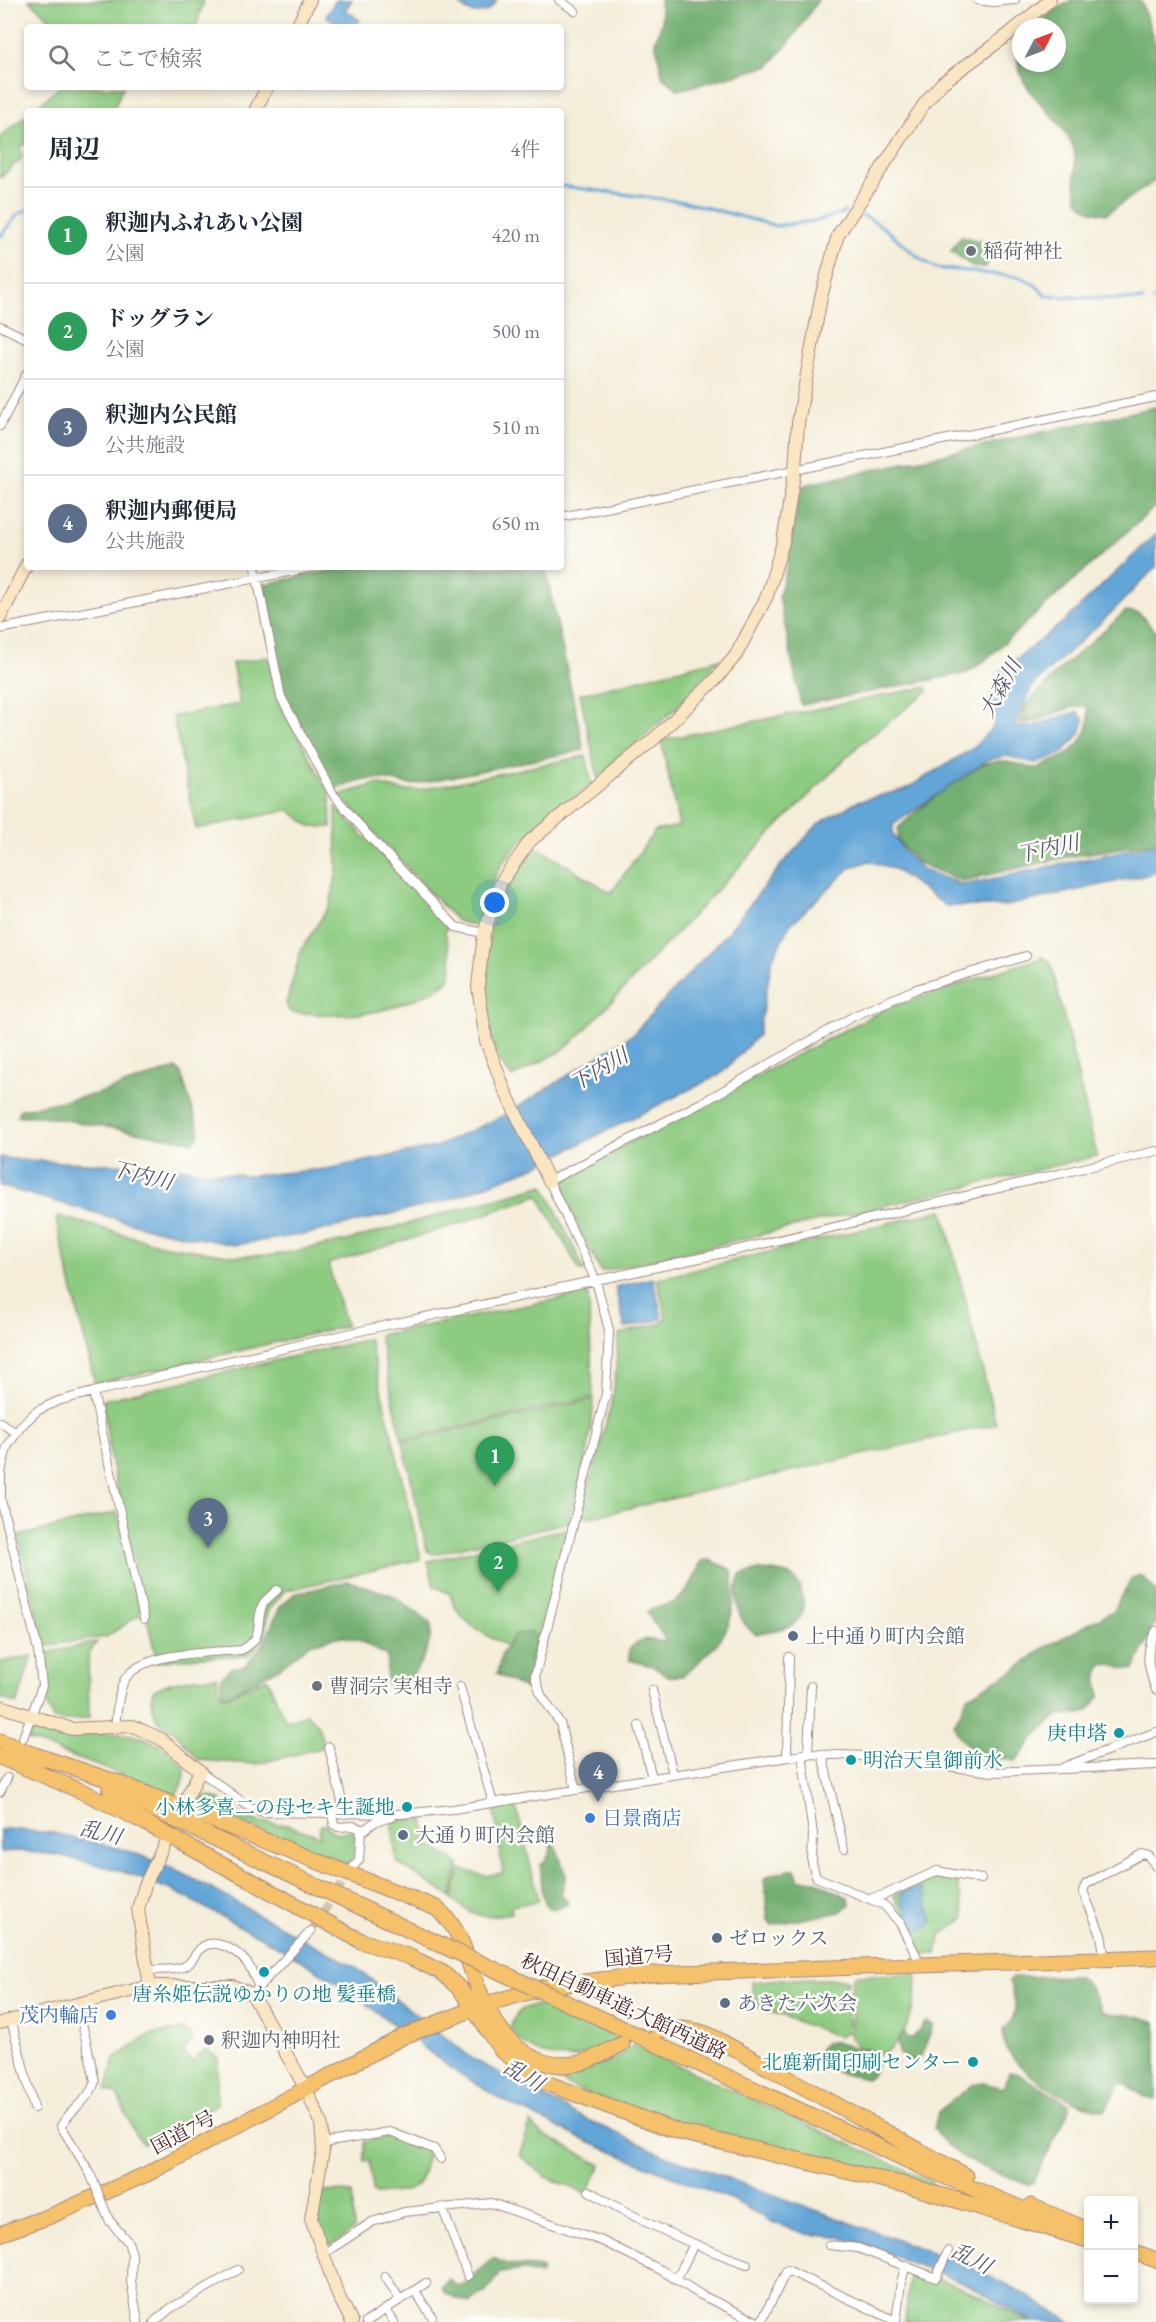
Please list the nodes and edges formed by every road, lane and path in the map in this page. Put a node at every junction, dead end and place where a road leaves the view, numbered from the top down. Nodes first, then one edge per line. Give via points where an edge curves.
1 (310, 0) edge
2 (559, 0) edge
3 (977, 0) edge
4 (1014, 0) edge
5 (1050, 0) edge
6 (575, 11) dead end
7 (298, 24) edge
8 (266, 90) edge
9 (256, 108) edge
10 (0, 326) edge
11 (24, 338) edge
12 (24, 379) edge
13 (1156, 397) edge
14 (0, 426) edge
15 (795, 469) junction
16 (564, 516) edge
17 (24, 570) edge
18 (256, 570) edge
19 (298, 570) edge
20 (258, 578) junction
21 (0, 618) edge
22 (0, 629) edge
23 (484, 933) junction
24 (1026, 956) dead end
25 (1156, 1151) edge
26 (549, 1181) junction
27 (596, 1281) junction
28 (93, 1392) junction
29 (0, 1422) edge
30 (16, 1433) junction
31 (277, 1590) dead end
32 (144, 1619) dead end
33 (1156, 1631) edge
34 (789, 1658) dead end
35 (811, 1686) dead end
36 (460, 1687) dead end
37 (652, 1690) dead end
38 (1156, 1690) edge
39 (0, 1706) edge
40 (31, 1718) junction
41 (114, 1726) junction
42 (639, 1726) dead end
43 (1156, 1732) edge
44 (23, 1738) dead end
45 (0, 1741) edge
46 (329, 1747) dead end
47 (0, 1751) edge
48 (805, 1754) junction
49 (822, 1754) junction
50 (35, 1755) junction
51 (787, 1756) junction
52 (0, 1757) edge
53 (1156, 1765) edge
54 (1059, 1769) junction
55 (200, 1771) junction
56 (673, 1774) junction
57 (7, 1778) dead end
58 (652, 1778) junction
59 (576, 1790) junction
60 (0, 1792) edge
61 (186, 1799) dead end
62 (494, 1803) junction
63 (146, 1807) junction
64 (410, 1813) junction
65 (332, 1814) junction
66 (345, 1814) junction
67 (361, 1829) junction
68 (165, 1843) dead end
69 (844, 1849) dead end
70 (353, 1867) tunnel mouth
71 (1156, 1867) edge
72 (981, 1879) dead end
73 (871, 1898) junction
74 (311, 1931) tunnel mouth
75 (1156, 1957) edge
76 (1105, 1959) junction
77 (922, 1966) junction
78 (146, 1970) junction
79 (150, 1986) junction
80 (255, 1991) junction
81 (78, 2005) junction
82 (479, 2007) junction
83 (5, 2022) edge
84 (658, 2030) dead end
85 (622, 2044) dead end
86 (305, 2087) junction
87 (34, 2109) dead end
88 (323, 2143) junction
89 (441, 2159) dead end
90 (589, 2191) dead end
91 (442, 2207) junction
92 (1084, 2228) edge
93 (0, 2234) edge
94 (1084, 2236) edge
95 (1084, 2237) edge
96 (694, 2244) junction
97 (828, 2245) dead end
98 (948, 2251) dead end
99 (323, 2254) junction
100 (1138, 2254) edge
101 (1152, 2259) edge
102 (747, 2264) dead end
103 (906, 2265) junction
104 (238, 2270) dead end
105 (385, 2276) dead end
106 (468, 2276) dead end
107 (676, 2280) junction
108 (426, 2283) dead end
109 (415, 2291) junction
110 (400, 2300) junction
111 (386, 2310) junction
112 (432, 2317) dead end
113 (896, 2321) edge
114 (138, 2322) edge
115 (154, 2322) edge
116 (352, 2322) edge
117 (366, 2322) edge
118 (394, 2322) edge
119 (760, 2322) edge

1 - 7 street
2 - 6 street
3 - 4 street
5 - 15 street via 942,83 838,235 821,297 798,423
8 - 9 street
10 - 11 street
12 - 14 street
13 - 15 street
15 - 16 street
15 - 23 street via 774,576 736,655 655,738 530,841 501,882
17 - 21 street
18 - 20 street
19 - 20 street
20 - 22 street
20 - 23 street via 281,697 333,794 456,927
23 - 26 street via 478,986 486,1041 505,1091
24 - 26 street via 916,989 854,1016 705,1101
25 - 27 street
26 - 27 street
27 - 28 street
27 - 59 street via 609,1329 606,1394 535,1676 541,1695 560,1723
28 - 30 street via 36,1411
28 - 32 street
29 - 30 street
30 - 40 street via 7,1447 1,1472 1,1500 38,1650 42,1686
31 - 41 street via 263,1604 255,1641 241,1650 158,1658 138,1666 124,1680
33 - 38 street via 1148,1651
34 - 51 street
35 - 48 street
36 - 62 street
37 - 56 street
39 - 40 street
40 - 41 street via 72,1729
40 - 44 street
41 - 55 street via 147,1731
42 - 58 street
43 - 54 street
45 - 50 highway, 秋田自動車道;大館西道路
46 - 66 street
47 - 63 highway, 秋田自動車道;大館西道路
48 - 49 street
48 - 51 street
48 - 73 street via 816,1877
49 - 54 street via 993,1772
49 - 69 street
50 - 63 highway, 秋田自動車道;大館西道路
50 - 82 highway via 116,1782 436,1908 456,1929
51 - 56 street
52 - 82 highway via 144,1822 361,1941 429,1965 453,1981
53 - 54 street
55 - 61 street
55 - 65 street via 248,1806 263,1812
56 - 58 street
57 - 60 street
58 - 59 street
59 - 62 street
62 - 64 street
63 - 94 highway, 秋田自動車道;大館西道路, bridge via 920,2166
64 - 66 street
64 - 67 street
65 - 66 street
65 - 67 street via 338,1827
67 - 70 street via 359,1860
68 - 78 street via 138,1909
71 - 76 street via 1149,1856 1142,1854 1086,1884 1083,1891 1101,1935
72 - 73 street via 937,1871
73 - 77 street via 884,1905 900,1923
74 - 80 street
75 - 76 highway, 国道7号
76 - 77 highway, 国道7号
77 - 82 highway, 国道7号 via 652,1974 550,1986
78 - 79 street
78 - 80 street via 182,1968 199,1949 213,1943 227,1947 248,1964
79 - 80 street via 234,1986
79 - 81 street
80 - 86 street
81 - 83 street
81 - 114 street, bridge via 96,2081 61,2126 90,2173 109,2220 128,2242
82 - 85 highway via 513,2046 543,2063 581,2063
82 - 86 highway, 国道7号 via 404,2036
82 - 95 highway via 501,2050 546,2084 679,2132 910,2186
83 - 87 street
84 - 92 highway via 693,2029 711,2036 959,2172
86 - 88 street via 321,2122
86 - 93 highway, 国道7号 via 147,2174
88 - 89 street via 390,2132 434,2149
88 - 99 street via 311,2218
90 - 96 street
91 - 99 street via 404,2212 372,2222
91 - 106 street
91 - 107 street via 491,2203 602,2241
96 - 102 street
96 - 107 street
97 - 103 street via 858,2248
98 - 103 street via 936,2278
99 - 116 street
100 - 101 highway
103 - 113 street
104 - 115 street
105 - 110 street
107 - 119 street
108 - 109 street
109 - 110 street
109 - 112 street
110 - 111 street
111 - 117 street
111 - 118 street
113 - 119 street via 787,2270

